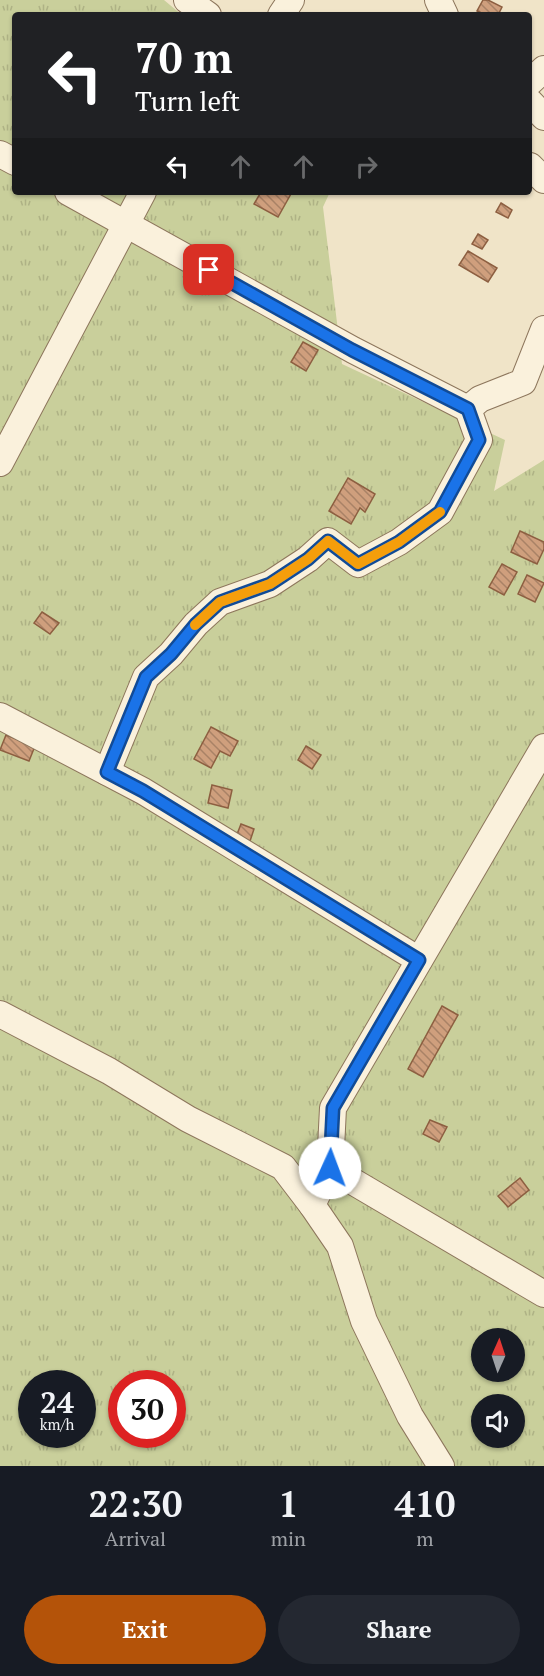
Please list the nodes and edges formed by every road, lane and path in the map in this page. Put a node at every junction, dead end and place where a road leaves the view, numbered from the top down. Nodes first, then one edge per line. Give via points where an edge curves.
1 (187, 0) edge
2 (204, 12) edge
3 (544, 69) edge
4 (532, 80) edge
5 (532, 104) edge
6 (544, 117) edge
7 (532, 168) edge
8 (544, 180) edge
9 (73, 195) edge
10 (142, 195) edge
11 (127, 225) junction
12 (544, 329) edge
13 (468, 409) junction
14 (0, 463) edge
15 (0, 716) edge
16 (544, 747) edge
17 (107, 772) junction
18 (419, 960) junction
19 (0, 1014) edge
20 (330, 1168) junction
21 (312, 1205) junction
22 (544, 1294) edge
23 (441, 1466) edge

1 - 2 street
3 - 4 street
5 - 6 street
7 - 8 street
9 - 11 street
10 - 11 street
11 - 13 street via 352,350
11 - 14 street
12 - 13 street via 523,382 480,399
13 - 17 street via 479,440 440,512 399,542 358,564 328,541 270,584 220,602 146,677
15 - 17 street
16 - 18 street
17 - 18 street
18 - 20 street via 333,1108
19 - 21 street via 283,1167
20 - 21 street
20 - 22 street
21 - 23 street via 340,1246 364,1321 410,1416

